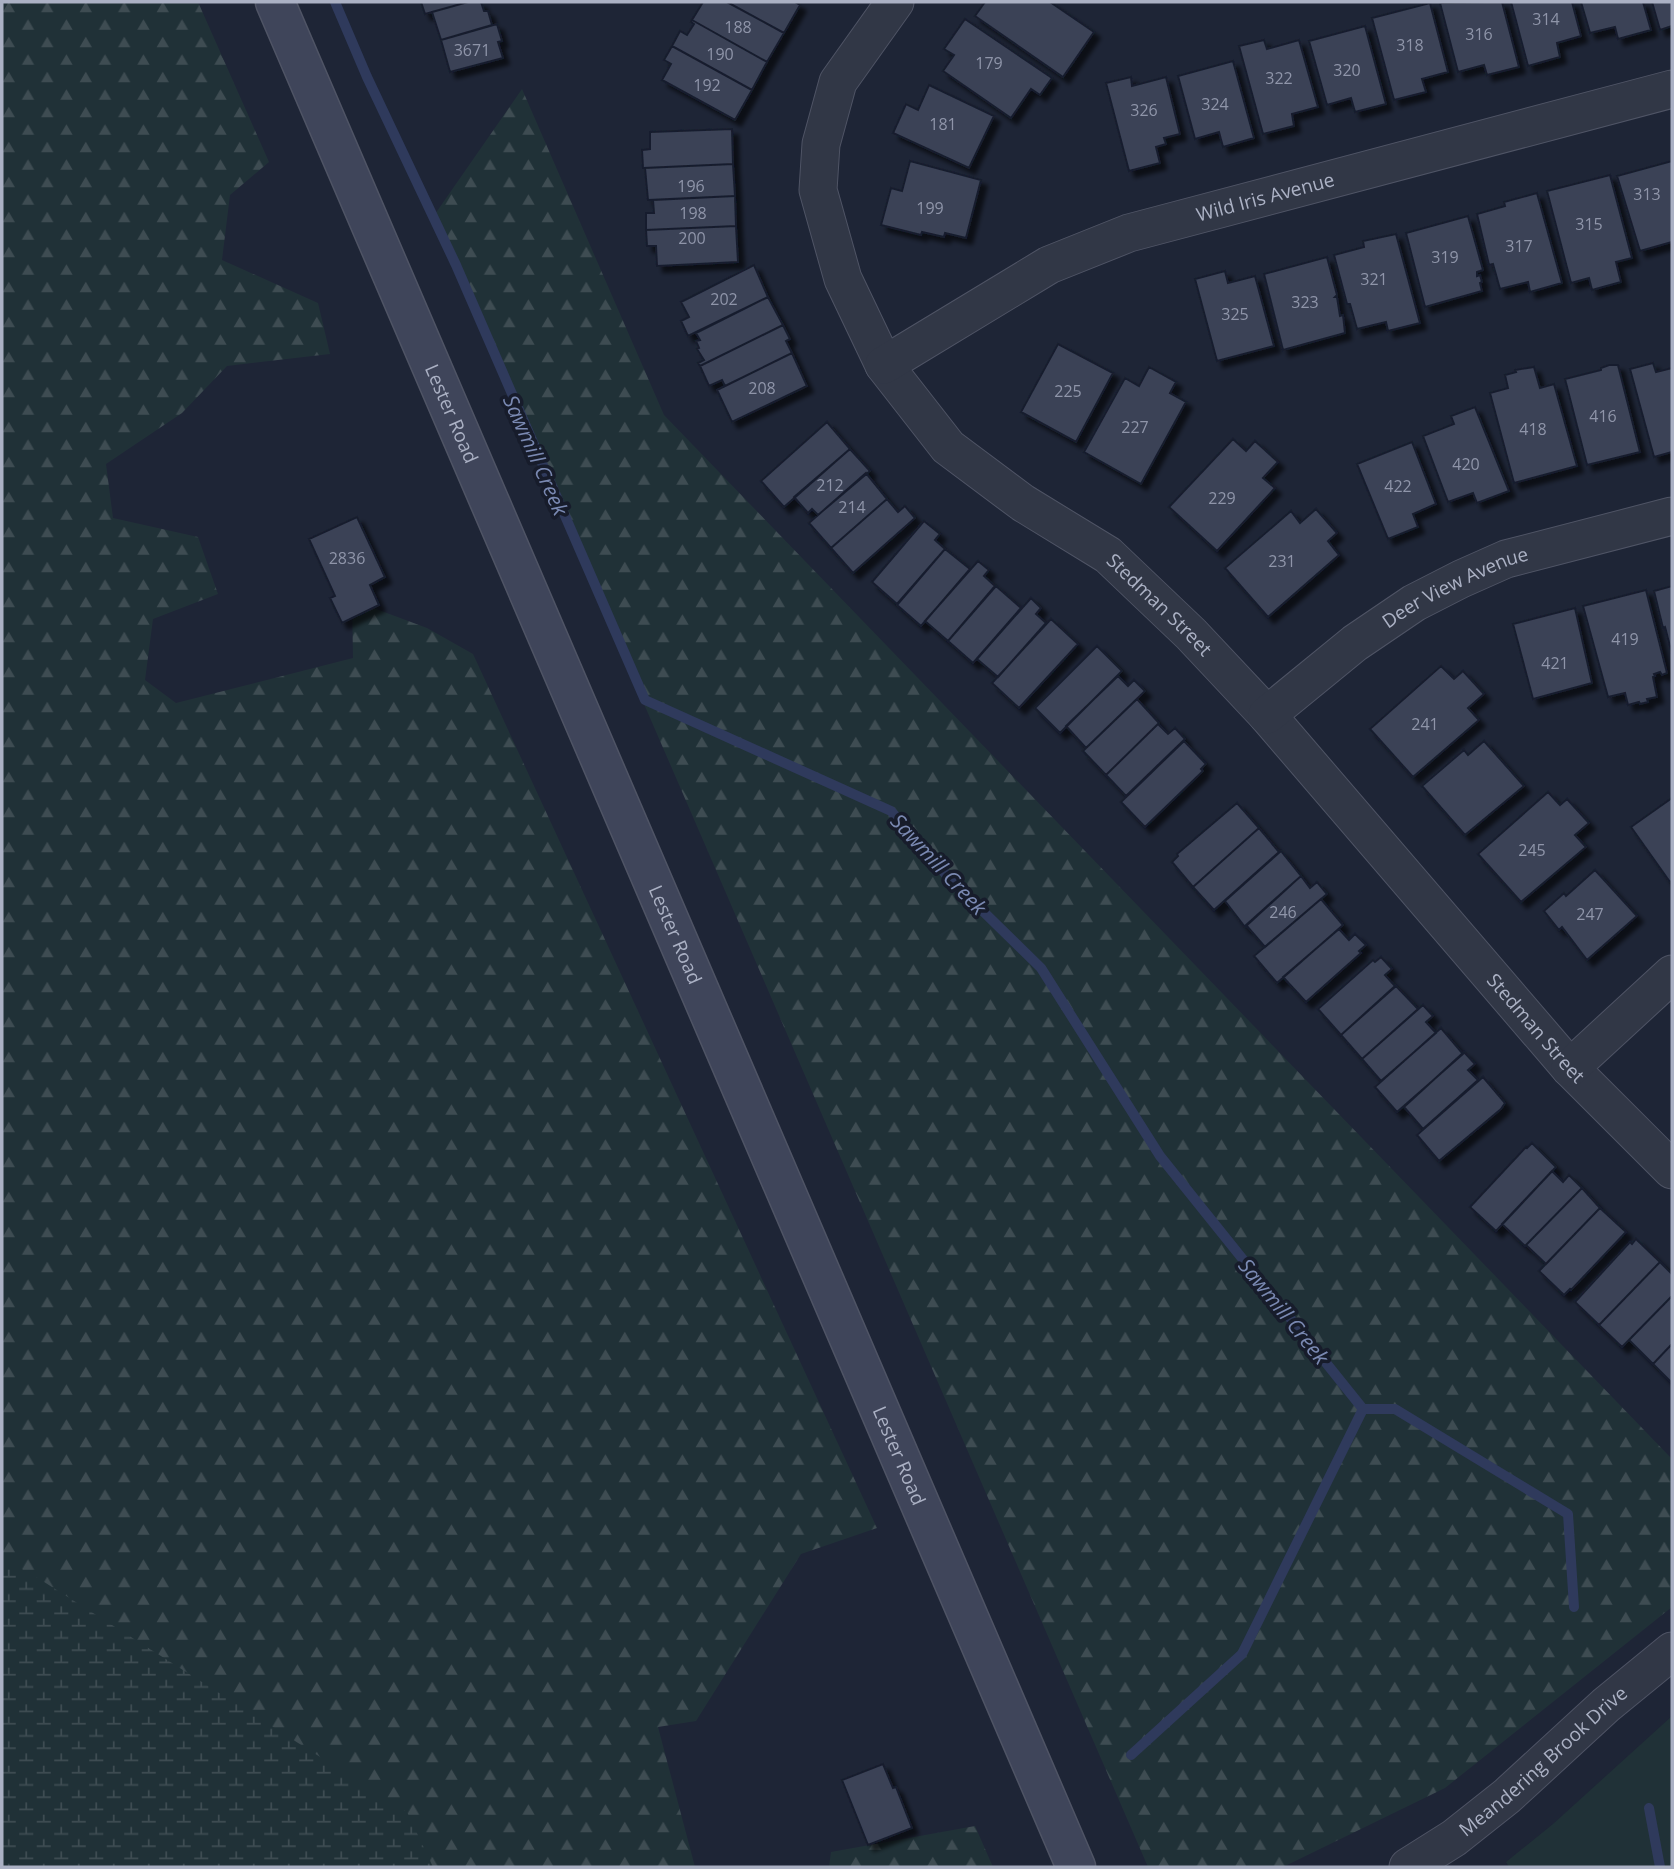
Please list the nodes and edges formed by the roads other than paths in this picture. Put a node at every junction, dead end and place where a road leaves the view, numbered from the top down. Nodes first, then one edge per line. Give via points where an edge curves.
1 (275, 2) edge
2 (895, 2) edge
3 (1672, 89) edge
4 (884, 365) junction
5 (1672, 516) edge
6 (1267, 715) junction
7 (1672, 974) edge
8 (1570, 1068) junction
9 (1672, 1170) edge
10 (1672, 1651) edge
11 (1450, 1856) edge
12 (1076, 1867) edge
13 (1408, 1867) edge

1 - 12 main road, Lester Road
2 - 4 street, Stedman Street via 838,82 821,144 817,190 843,279
3 - 4 street, Wild Iris Avenue via 1129,233 1049,265
4 - 6 street, Stedman Street via 948,447 1023,503 1108,555
5 - 6 street, Deer View Avenue via 1506,559 1461,579 1414,603 1355,643
6 - 8 street, Stedman Street
7 - 8 street
8 - 9 street, Stedman Street
10 - 11 street, Meandering Brook Drive via 1507,1796
11 - 13 street, Meandering Brook Drive

